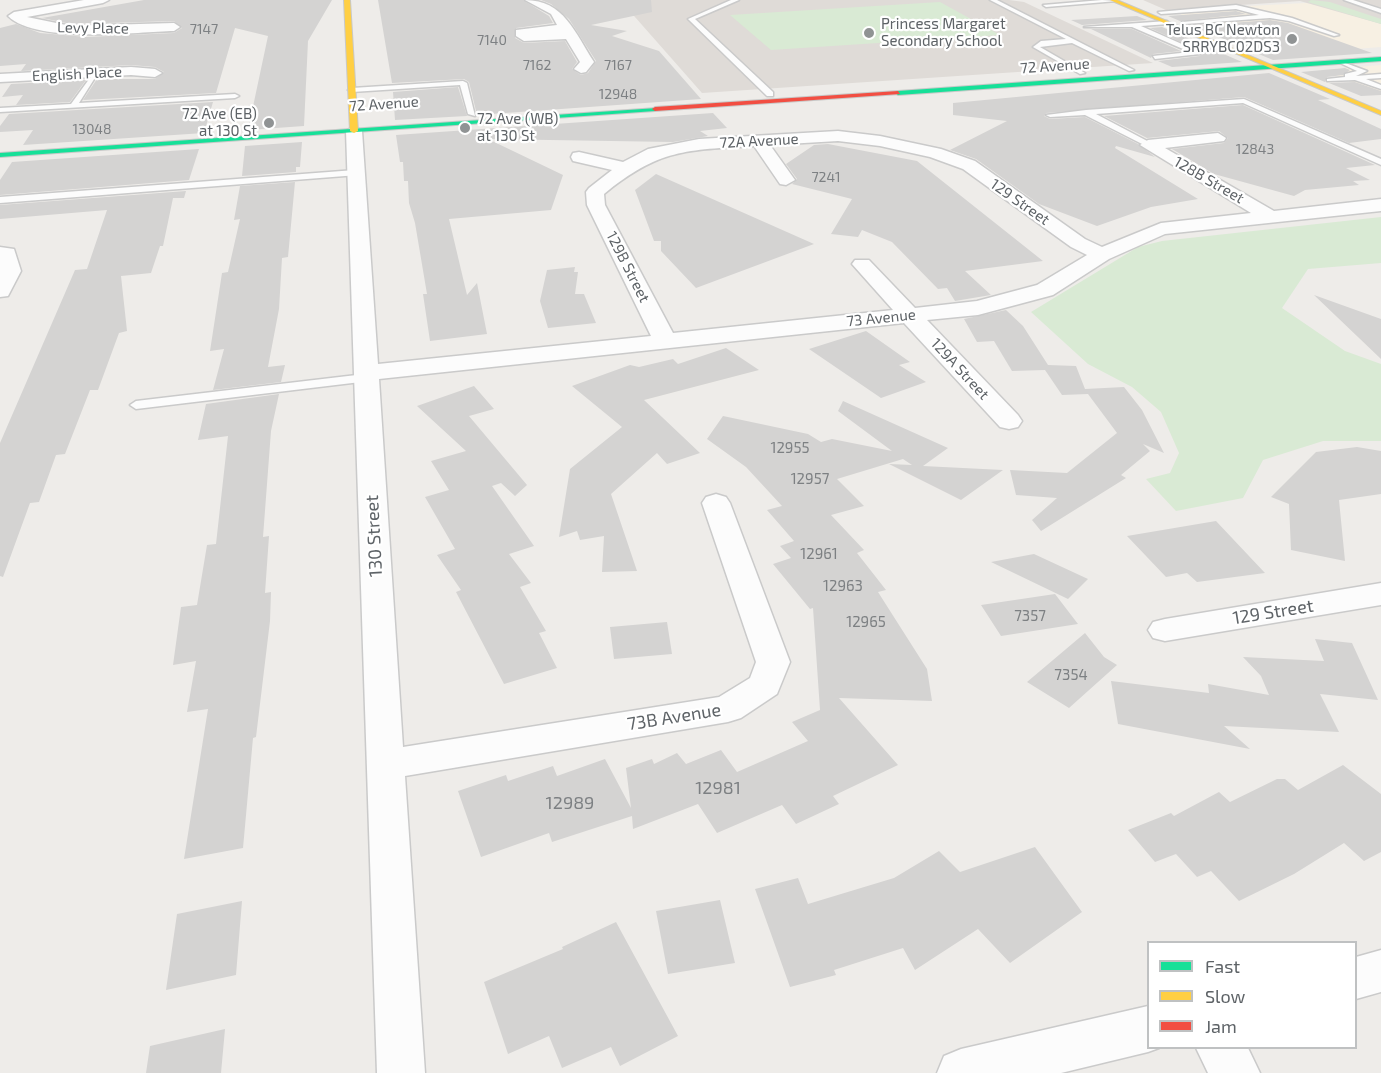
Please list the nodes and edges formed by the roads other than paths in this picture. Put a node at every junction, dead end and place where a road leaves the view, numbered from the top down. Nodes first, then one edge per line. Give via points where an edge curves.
1 (103, 0) edge
2 (347, 0) edge
3 (531, 0) edge
4 (993, 0) edge
5 (1113, 0) edge
6 (1132, 0) edge
7 (1347, 0) edge
8 (732, 1) edge
9 (1081, 1) edge
10 (1046, 5) dead end
11 (1381, 11) edge
12 (1105, 12) dead end
13 (14, 16) junction
14 (1270, 16) junction
15 (1164, 17) junction
16 (0, 19) edge
17 (1185, 22) junction
18 (1133, 25) junction
19 (174, 27) dead end
20 (1087, 27) dead end
21 (1336, 35) dead end
22 (1074, 40) junction
23 (1207, 40) junction
24 (1173, 42) junction
25 (1381, 52) edge
26 (1257, 61) junction
27 (1342, 62) junction
28 (1275, 63) junction
29 (1293, 66) junction
30 (1174, 67) junction
31 (1379, 68) edge
32 (581, 69) dead end
33 (1131, 70) junction
34 (1364, 71) junction
35 (95, 73) junction
36 (154, 73) dead end
37 (1082, 73) junction
38 (0, 78) edge
39 (1356, 78) junction
40 (1329, 81) junction
41 (1381, 87) edge
42 (352, 90) junction
43 (770, 94) junction
44 (235, 96) dead end
45 (1381, 102) edge
46 (74, 105) junction
47 (732, 105) junction
48 (0, 110) edge
49 (1086, 112) junction
50 (1381, 113) edge
51 (472, 114) junction
52 (1050, 115) dead end
53 (354, 127) junction
54 (922, 132) dead end
55 (1218, 138) dead end
56 (759, 141) junction
57 (1148, 145) junction
58 (0, 146) edge
59 (904, 146) junction
60 (935, 153) joint
61 (0, 155) edge
62 (579, 157) dead end
63 (1381, 162) edge
64 (625, 168) junction
65 (355, 173) junction
66 (786, 180) dead end
67 (595, 192) joint
68 (0, 200) edge
69 (1381, 204) edge
70 (1269, 216) junction
71 (0, 253) edge
72 (1102, 255) junction
73 (862, 264) dead end
74 (0, 291) edge
75 (910, 315) junction
76 (665, 340) junction
77 (365, 376) junction
78 (136, 405) dead end
79 (1009, 421) dead end
80 (716, 503) dead end
81 (1381, 594) edge
82 (1165, 630) dead end
83 (386, 764) junction
84 (1381, 971) edge
85 (1357, 978) edge
86 (1147, 1029) edge
87 (1221, 1049) edge
88 (401, 1073) edge
89 (961, 1073) edge
90 (1236, 1073) edge

1 - 13 street
2 - 42 main road, 130 Street
3 - 32 street via 555,12 587,62
4 - 22 lane
5 - 9 lane
5 - 15 main road
6 - 15 main road
7 - 11 lane
8 - 43 lane via 691,19
9 - 10 lane
9 - 12 lane
13 - 16 street
13 - 19 street, Levy Place via 28,24 55,28
14 - 15 lane via 1236,7
14 - 17 lane
14 - 21 lane
15 - 17 main road
15 - 18 lane
15 - 23 main road
17 - 28 main road
18 - 20 lane
18 - 24 lane
22 - 33 lane
22 - 37 lane via 1041,43 1036,47
23 - 24 lane
23 - 26 main road
24 - 30 lane via 1198,53 1155,57
25 - 28 main road, 72 Avenue
26 - 28 main road, 72 Avenue
26 - 30 main road, 72 Avenue
27 - 29 main road
27 - 31 main road
27 - 34 lane
28 - 29 main road
28 - 47 main road, 72 Avenue
28 - 50 main road
29 - 40 main road
30 - 33 main road, 72 Avenue
31 - 34 lane
31 - 39 lane
33 - 37 main road, 72 Avenue
34 - 39 lane via 1347,75
35 - 36 street, English Place
35 - 38 street, English Place
35 - 46 lane
37 - 43 main road, 72 Avenue
39 - 40 lane
39 - 41 lane
40 - 45 main road
42 - 51 lane via 463,83
42 - 53 main road, 130 Street
43 - 47 main road, 72 Avenue
43 - 51 main road, 72 Avenue
44 - 46 lane
46 - 48 lane
47 - 53 main road, 72 Avenue
49 - 52 lane
49 - 57 lane
49 - 63 lane via 1244,101
51 - 53 main road, 72 Avenue
53 - 58 main road, 72 Avenue
53 - 61 main road, 72 Avenue
53 - 65 street, 130 Street
54 - 59 street
55 - 57 street
56 - 59 street, 72A Avenue via 838,136
56 - 64 street, 72A Avenue via 699,144 654,153
56 - 66 street
57 - 70 street, 128B Street
59 - 60 street, 72A Avenue
60 - 72 street, 129 Street via 969,165 1078,243
62 - 64 street
64 - 67 street, 72A Avenue
65 - 68 lane
65 - 77 street, 130 Street
67 - 76 street, 129B Street via 596,205
69 - 70 street, 73 Avenue
70 - 72 street, 73 Avenue via 1161,229
71 - 74 street via 7,253 11,271
72 - 75 street, 73 Avenue via 1056,284 1030,295 978,308
73 - 75 street, 129A Street
75 - 76 street, 73 Avenue
75 - 79 street, 129A Street
76 - 77 street, 73 Avenue
77 - 78 lane
77 - 83 street, 130 Street
80 - 83 street, 73B Avenue via 773,663 765,685 728,709
81 - 82 street, 129 Street
83 - 88 street, 130 Street
84 - 85 street
86 - 89 street
87 - 90 street

